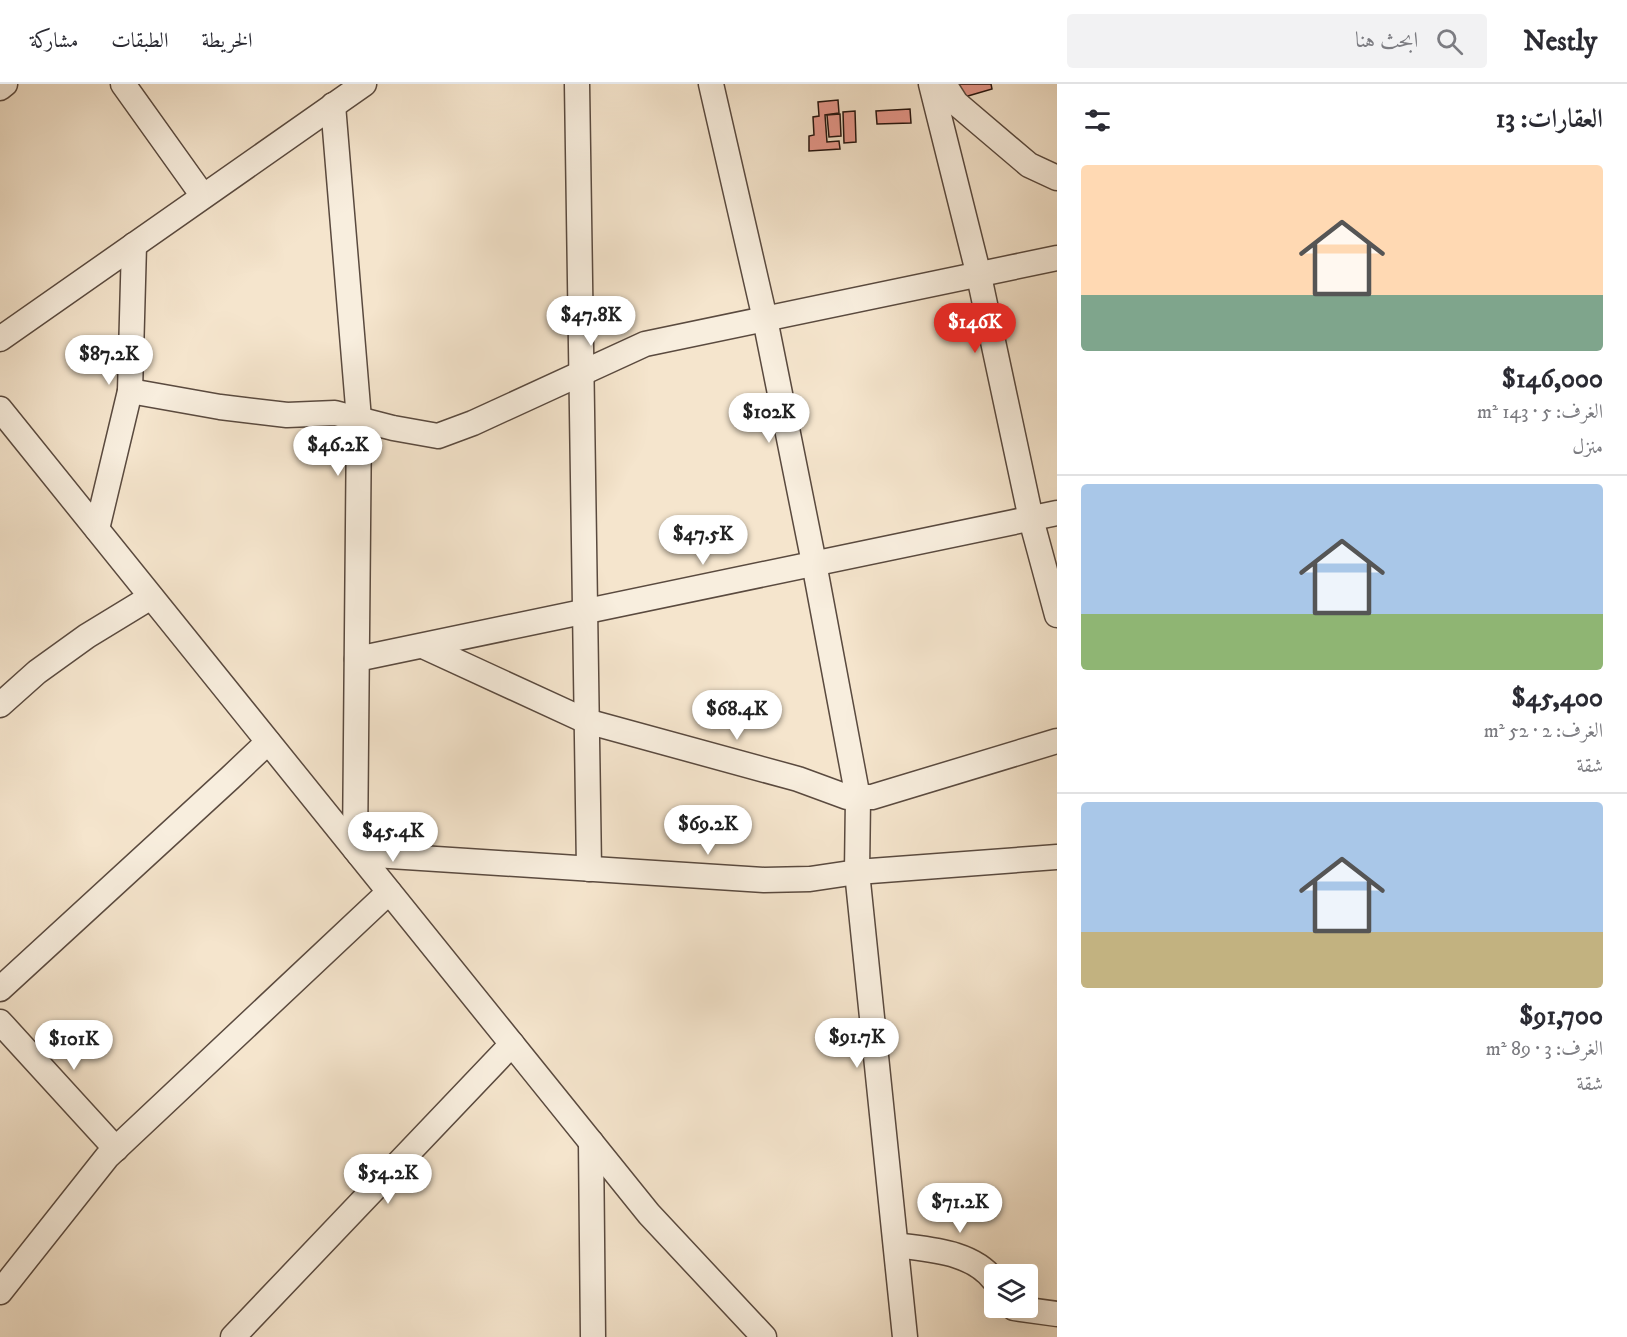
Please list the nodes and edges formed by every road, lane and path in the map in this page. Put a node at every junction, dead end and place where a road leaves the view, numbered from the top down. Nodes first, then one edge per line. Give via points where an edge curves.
1 (6, 84) edge
2 (123, 84) edge
3 (364, 84) edge
4 (577, 84) edge
5 (711, 84) edge
6 (931, 84) edge
7 (944, 84) edge
8 (0, 88) edge
9 (333, 105) junction
10 (1057, 178) edge
11 (203, 196) junction
12 (135, 245) junction
13 (1057, 258) edge
14 (980, 276) junction
15 (765, 319) junction
16 (0, 339) edge
17 (581, 374) junction
18 (130, 391) junction
19 (0, 409) edge
20 (359, 419) junction
21 (1057, 513) edge
22 (1031, 519) junction
23 (97, 529) junction
24 (814, 563) junction
25 (151, 597) junction
26 (585, 613) junction
27 (1057, 615) edge
28 (423, 646) junction
29 (357, 659) junction
30 (0, 705) edge
31 (586, 721) junction
32 (1057, 741) edge
33 (268, 742) junction
34 (858, 798) junction
35 (357, 852) junction
36 (1057, 857) edge
37 (590, 869) junction
38 (857, 872) junction
39 (389, 892) junction
40 (0, 989) edge
41 (0, 1022) edge
42 (512, 1044) junction
43 (591, 1142) junction
44 (116, 1149) junction
45 (896, 1245) junction
46 (984, 1271) edge
47 (0, 1292) edge
48 (1038, 1311) edge
49 (1057, 1314) edge
50 (233, 1337) edge
51 (593, 1337) edge
52 (764, 1337) edge
53 (905, 1337) edge

1 - 8 street
2 - 11 street
3 - 9 street
4 - 17 street
5 - 15 street
6 - 14 street
7 - 10 street via 956,104 1029,165
9 - 11 street
9 - 20 street
11 - 12 street
12 - 16 street
12 - 18 street
13 - 14 street
14 - 15 street
14 - 22 street
15 - 17 street via 645,344
15 - 24 street
17 - 20 street via 438,436
17 - 26 street
18 - 20 street via 220,407 287,415 335,413
18 - 23 street
19 - 23 street
20 - 29 street
21 - 22 street
22 - 24 street
22 - 27 street
23 - 25 street
24 - 26 street
24 - 34 street
25 - 30 street via 87,636
25 - 33 street
26 - 28 street
26 - 31 street
28 - 29 street
28 - 31 street
29 - 35 street
31 - 34 street
31 - 37 street
32 - 34 street
33 - 35 street
33 - 40 street
34 - 38 street
35 - 37 street
35 - 39 street
36 - 38 street
37 - 38 street via 764,880
38 - 45 street
39 - 42 street
39 - 44 street
41 - 44 street
42 - 43 street
42 - 50 street
43 - 51 street
43 - 52 street via 649,1214
44 - 47 street
45 - 46 street via 958,1254
45 - 53 street
48 - 49 street

